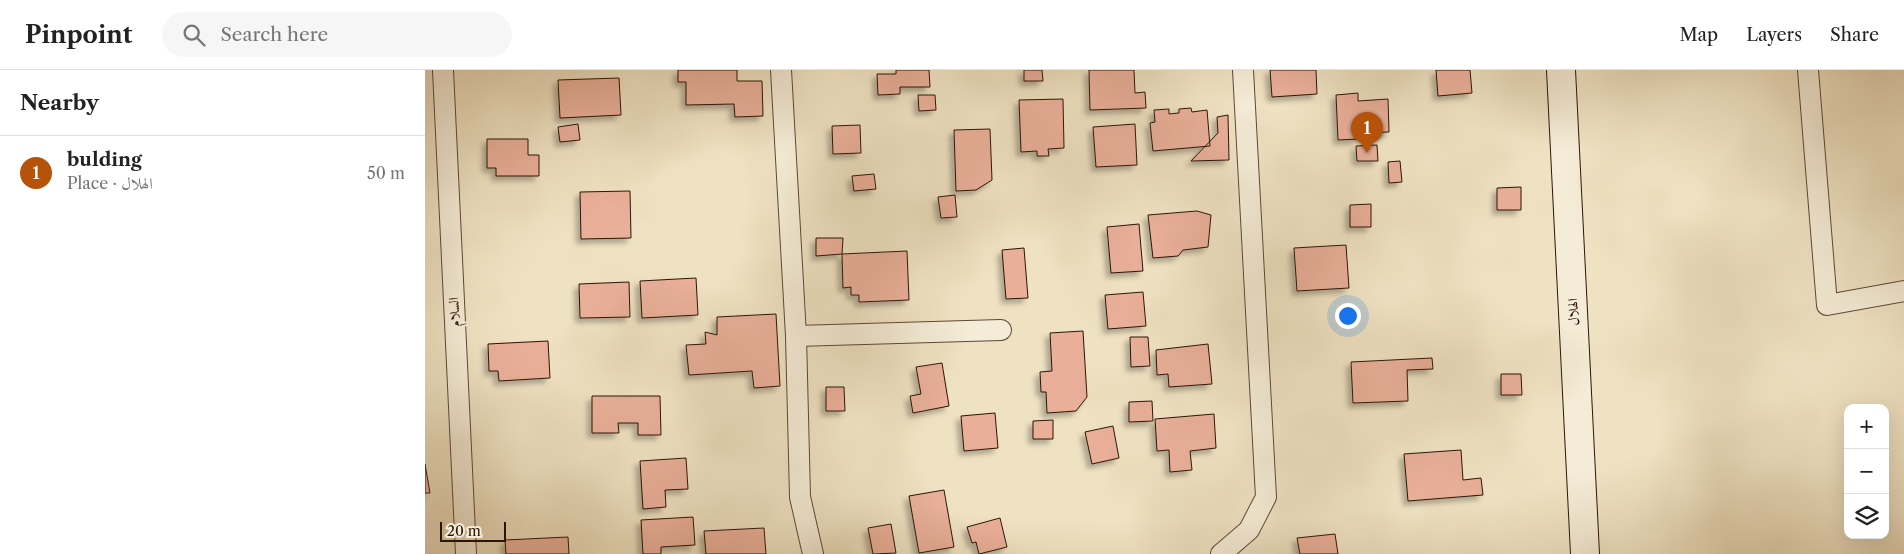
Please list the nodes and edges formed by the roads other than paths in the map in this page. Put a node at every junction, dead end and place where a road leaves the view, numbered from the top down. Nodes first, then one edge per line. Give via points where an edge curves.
1 (443, 70) edge
2 (781, 70) edge
3 (1243, 70) edge
4 (1561, 70) edge
5 (1808, 70) edge
6 (1904, 291) edge
7 (1001, 330) dead end
8 (796, 336) junction
9 (466, 554) edge
10 (813, 554) edge
11 (1221, 554) edge
12 (1585, 554) edge

1 - 9 street, السلام
2 - 8 street
3 - 11 street via 1266,497 1249,530
4 - 12 street, الهلال
5 - 6 street via 1827,305
7 - 8 street
8 - 10 street via 800,498

